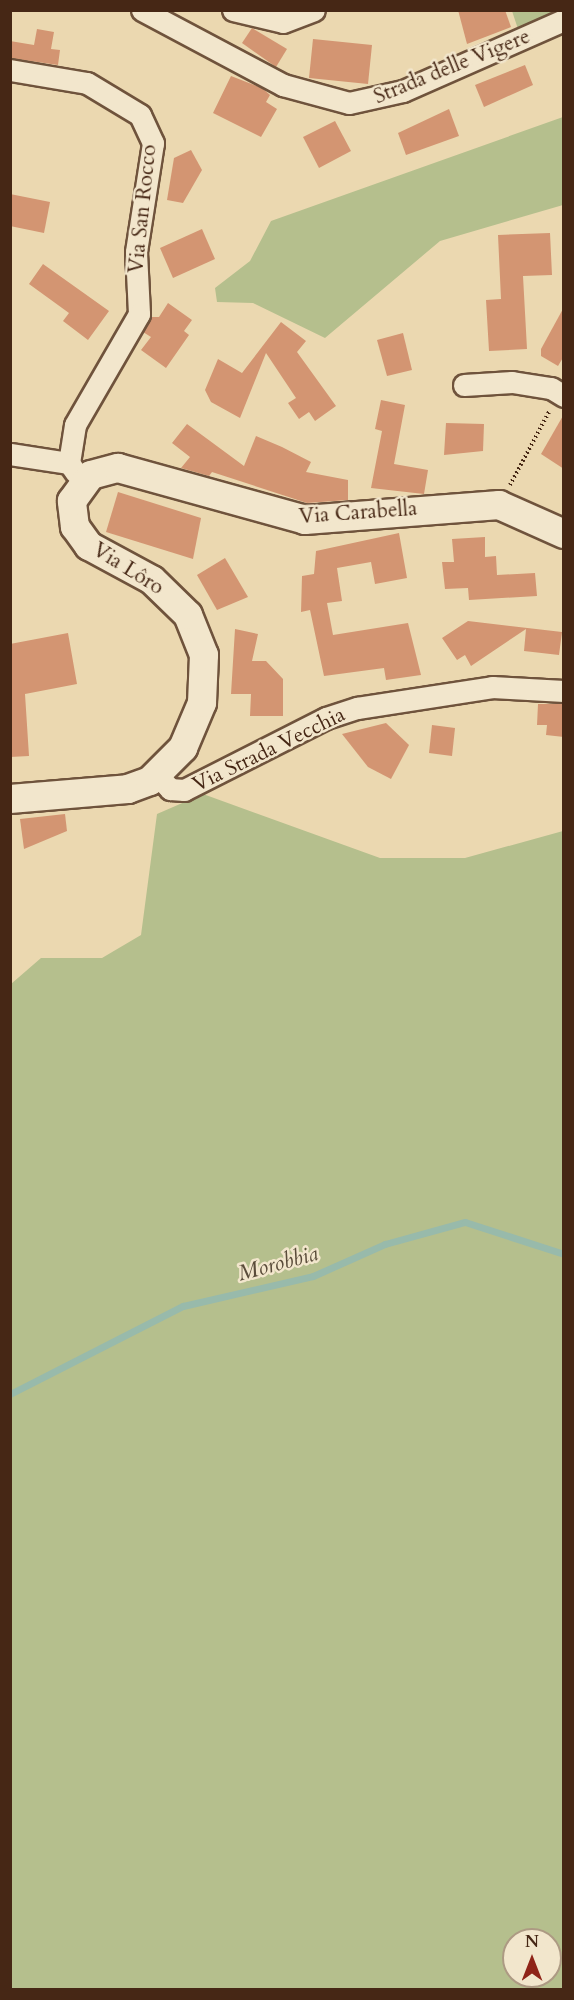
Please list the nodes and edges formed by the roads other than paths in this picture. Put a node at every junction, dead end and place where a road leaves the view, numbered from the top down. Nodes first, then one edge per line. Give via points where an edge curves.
1 (142, 10) edge
2 (232, 10) edge
3 (314, 10) edge
4 (564, 20) edge
5 (10, 70) edge
6 (464, 385) dead end
7 (561, 395) edge
8 (10, 454) edge
9 (76, 472) junction
10 (564, 534) edge
11 (564, 691) edge
12 (158, 776) junction
13 (10, 799) edge

1 - 4 street, Strada delle Vigere via 283,85 349,103 403,91
2 - 3 street via 283,22
5 - 9 street, Via San Rocco via 87,83 140,115 153,143 136,252 137,321 75,425
6 - 7 street via 512,382
8 - 9 street
9 - 10 street, Via Carabella via 118,468 305,520 499,505
9 - 12 street, Via Lôro via 71,511 80,538 168,593 201,642 206,671 197,720 183,748
11 - 12 street, Via Strada Vecchia via 492,687 357,708 326,718 184,790 170,789
12 - 13 street, Via Lôro via 128,789

